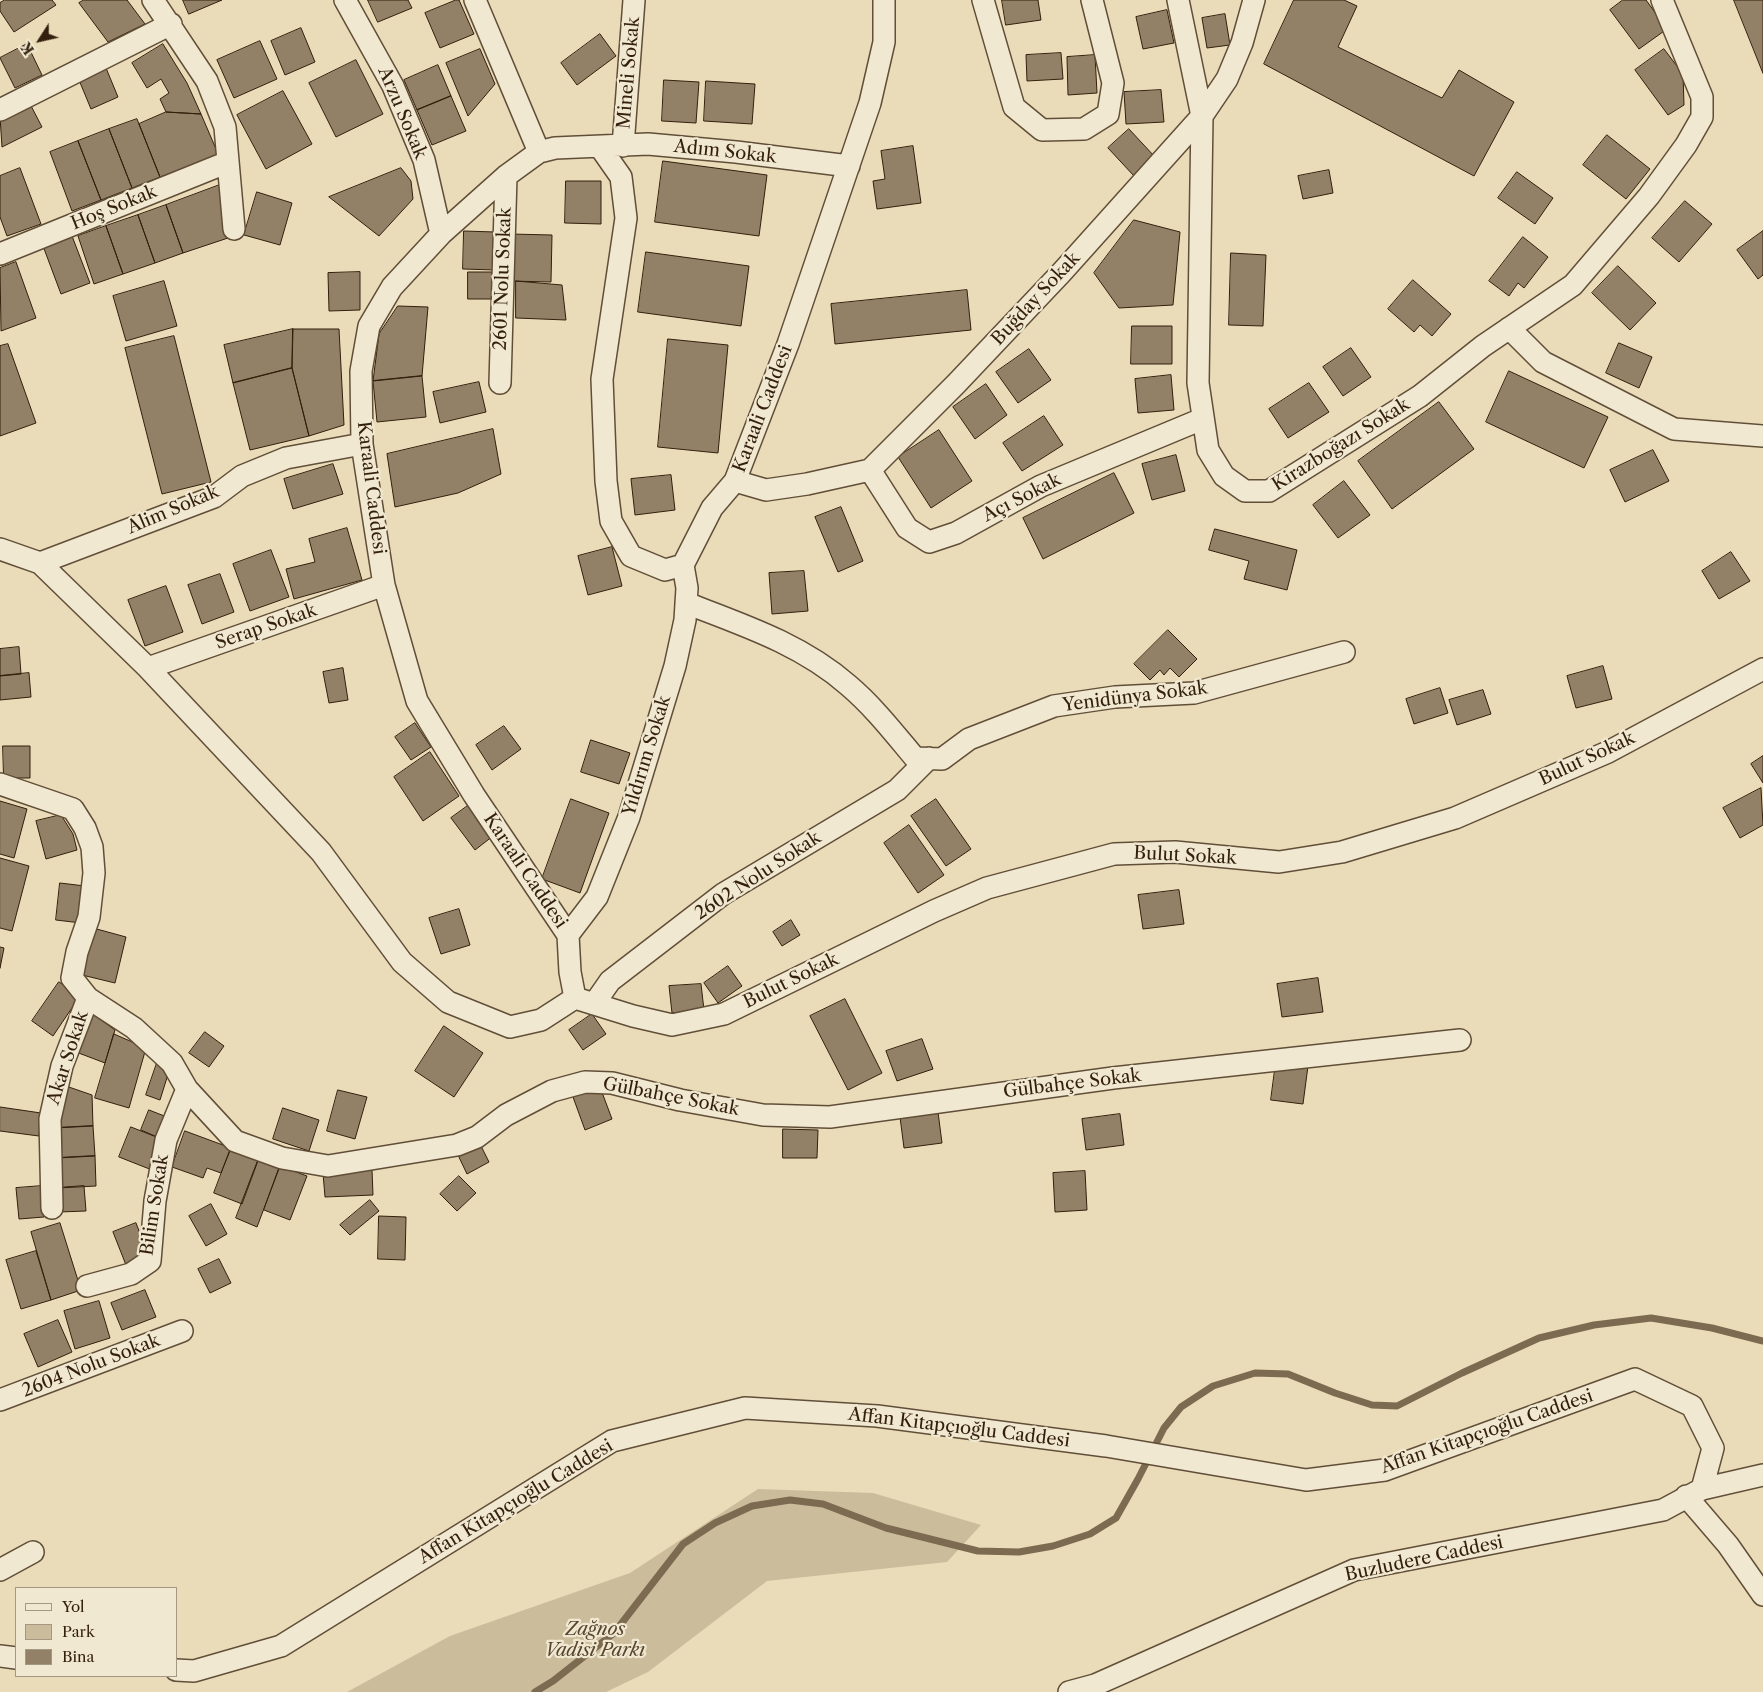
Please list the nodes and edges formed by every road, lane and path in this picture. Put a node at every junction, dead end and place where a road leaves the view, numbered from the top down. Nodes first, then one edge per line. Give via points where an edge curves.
1 (153, 0) edge
2 (345, 0) edge
3 (475, 0) edge
4 (634, 0) edge
5 (884, 0) edge
6 (983, 0) edge
7 (1092, 0) edge
8 (1178, 0) edge
9 (1254, 0) edge
10 (1662, 0) edge
11 (171, 24) junction
12 (0, 110) edge
13 (1202, 116) junction
14 (623, 146) junction
15 (600, 147) junction
16 (539, 152) junction
17 (228, 162) junction
18 (849, 166) junction
19 (506, 176) junction
20 (234, 229) dead end
21 (441, 234) junction
22 (0, 254) edge
23 (1509, 328) junction
24 (500, 383) dead end
25 (1202, 419) junction
26 (1763, 436) edge
27 (362, 444) junction
28 (870, 470) junction
29 (735, 481) junction
30 (0, 549) edge
31 (40, 563) junction
32 (683, 565) junction
33 (384, 585) junction
34 (686, 603) junction
35 (1344, 652) dead end
36 (148, 668) junction
37 (1763, 669) edge
38 (929, 758) junction
39 (0, 784) edge
40 (568, 934) junction
41 (88, 998) junction
42 (585, 1001) junction
43 (1460, 1040) dead end
44 (187, 1089) junction
45 (52, 1208) dead end
46 (88, 1286) dead end
47 (182, 1332) dead end
48 (0, 1400) edge
49 (1763, 1475) edge
50 (1694, 1492) junction
51 (33, 1552) dead end
52 (0, 1570) edge
53 (1763, 1595) edge
54 (0, 1656) edge
55 (15, 1658) edge
56 (178, 1670) edge
57 (1069, 1692) edge

1 - 11 street
2 - 21 street, Arzu Sokak via 394,86 424,160
3 - 16 street
4 - 14 street, Mineli Sokak
5 - 18 street, Karaali Caddesi via 884,42 870,103
6 - 7 street via 1014,107 1042,130 1084,129 1108,114 1113,83
8 - 13 street, Kirazboğazı Sokak
9 - 13 street, Buğday Sokak via 1242,43 1227,79
10 - 23 street, Kirazboğazı Sokak via 1702,97 1702,117 1649,196 1573,285
11 - 12 street
11 - 17 street via 207,81 225,126
13 - 25 street, Kirazboğazı Sokak via 1198,383
13 - 28 street, Buğday Sokak via 1048,286
14 - 15 street, Adım Sokak
14 - 18 street, Adım Sokak via 648,144
15 - 16 street, Karaali Caddesi via 556,148
15 - 32 street via 621,177 626,218 602,379 611,521 631,556 665,570
16 - 19 street, Karaali Caddesi
17 - 20 street
17 - 22 street, Hoş Sokak
18 - 29 street, Karaali Caddesi via 788,344
19 - 21 street, Karaali Caddesi
19 - 24 street, 2601 Nolu Sokak
21 - 27 street, Karaali Caddesi via 392,287 369,326 361,371
23 - 25 street, Kirazboğazı Sokak via 1420,396 1269,491 1245,491 1224,476 1208,450
23 - 26 street via 1543,362 1674,429
25 - 28 street, Açı Sokak via 1041,486 956,533 929,542 907,528
27 - 31 street, Alim Sokak via 286,458 242,476 214,497
27 - 33 street, Karaali Caddesi
28 - 29 street via 766,490
29 - 32 street, Karaali Caddesi via 712,508
30 - 31 street
31 - 36 street
32 - 34 street, Yıldırım Sokak
33 - 36 street, Serap Sokak
33 - 40 street, Karaali Caddesi via 417,701 474,795
34 - 38 street via 768,634 822,665 849,686 915,758
34 - 40 street, Yıldırım Sokak via 675,666 629,817 597,897
35 - 38 street, Yenidünya Sokak via 1194,693 1054,706 969,739 942,759
36 - 42 street via 321,852 402,962 448,1002 510,1027 541,1020
37 - 42 street, Bulut Sokak via 1608,752 1455,818 1342,852 1279,862 1175,852 1114,854 987,888 724,1014 672,1025
38 - 42 street, 2602 Nolu Sokak via 897,790 723,894
39 - 41 street, Gülbahçe Sokak via 73,809 85,828 92,847 94,873 90,917 77,952 72,978
40 - 42 street, Karaali Caddesi via 570,972
41 - 44 street, Gülbahçe Sokak via 134,1028 166,1057
41 - 45 street, Akar Sokak via 62,1066 50,1118
43 - 44 street, Gülbahçe Sokak via 1113,1078 830,1117 764,1115 680,1100 612,1083 585,1082 552,1091 506,1115 477,1137 457,1145 328,1166 282,1158 235,1141
44 - 46 street, Bilim Sokak via 166,1140 155,1200 150,1260 131,1274
47 - 48 street, 2604 Nolu Sokak
49 - 50 street, Buzludere Caddesi
50 - 53 street
50 - 56 street, Affan Kitapçıoğlu Caddesi via 1713,1448 1692,1406 1635,1380 1386,1470 1306,1480 1106,1446 876,1416 746,1408 612,1441 281,1646 194,1671
50 - 57 street, Buzludere Caddesi via 1663,1510 1354,1570 1095,1685
51 - 52 street
54 - 55 street

